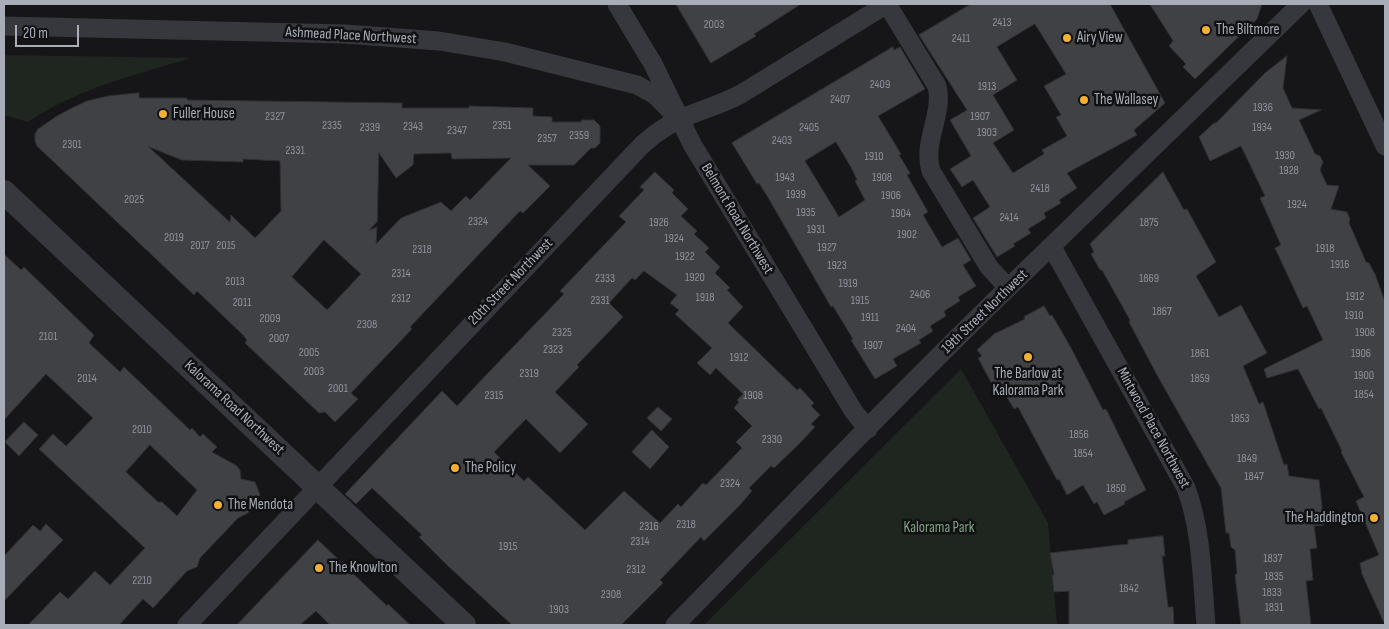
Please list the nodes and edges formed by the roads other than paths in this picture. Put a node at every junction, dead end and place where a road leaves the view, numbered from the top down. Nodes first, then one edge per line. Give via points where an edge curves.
1 (617, 4) edge
2 (887, 4) edge
3 (1300, 4) edge
4 (1318, 4) edge
5 (4, 26) edge
6 (680, 120) junction
7 (1385, 146) edge
8 (4, 192) edge
9 (1052, 247) junction
10 (1008, 288) junction
11 (868, 429) junction
12 (318, 487) junction
13 (187, 625) edge
14 (464, 625) edge
15 (675, 625) edge
16 (1206, 625) edge

1 - 6 street, Belmont Road Northwest
2 - 6 street, 20th Street Northwest via 730,100
2 - 10 street via 938,92 928,149 931,171 989,267
3 - 9 street, 19th Street Northwest
4 - 7 street
5 - 6 street, Ashmead Place Northwest via 345,34 439,41 505,52 637,85 655,95
6 - 11 street, Belmont Road Northwest via 854,412
6 - 12 street, 20th Street Northwest via 642,145
8 - 12 street, Kalorama Road Northwest
9 - 10 street, 19th Street Northwest
9 - 16 street, Mintwood Place Northwest via 1186,488 1195,516
10 - 11 street, 19th Street Northwest
11 - 15 street, 19th Street Northwest
12 - 13 street, 20th Street Northwest
12 - 14 street, Kalorama Road Northwest

